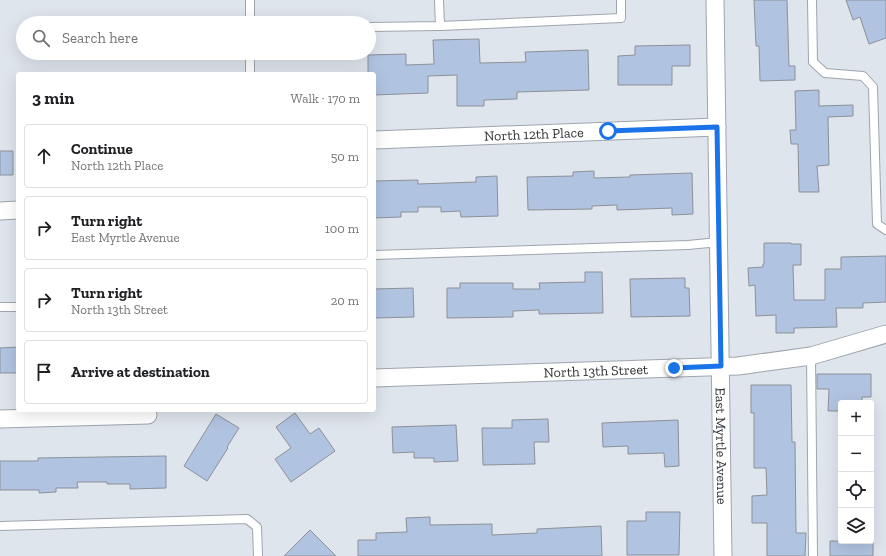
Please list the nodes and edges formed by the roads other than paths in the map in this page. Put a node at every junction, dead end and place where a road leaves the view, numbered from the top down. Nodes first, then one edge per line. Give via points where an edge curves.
1 (250, 0) edge
2 (439, 0) edge
3 (621, 0) edge
4 (715, 0) edge
5 (812, 0) edge
6 (250, 16) edge
7 (440, 26) junction
8 (376, 27) edge
9 (250, 60) edge
10 (250, 72) edge
11 (717, 127) junction
12 (376, 140) edge
13 (16, 210) edge
14 (0, 211) edge
15 (886, 230) edge
16 (719, 242) junction
17 (376, 255) edge
18 (0, 307) edge
19 (16, 307) edge
20 (886, 334) edge
21 (811, 356) junction
22 (721, 366) junction
23 (376, 378) edge
24 (148, 415) dead end
25 (0, 419) edge
26 (0, 526) edge
27 (258, 556) edge
28 (723, 556) edge
29 (813, 556) edge

1 - 6 lane
2 - 7 lane
3 - 7 lane via 621,18
4 - 11 street, East Myrtle Avenue
5 - 15 lane via 813,62 825,73 863,76 873,87 877,224
7 - 8 lane
9 - 10 lane
11 - 12 street, North 12th Place
11 - 16 street, East Myrtle Avenue
13 - 14 street
16 - 17 lane
16 - 22 street, East Myrtle Avenue
18 - 19 lane
20 - 21 street, North 13th Street
21 - 22 street, North 13th Street
21 - 29 lane
22 - 23 street, North 13th Street
22 - 28 street, East Myrtle Avenue
24 - 25 street
26 - 27 lane via 247,519 257,527

